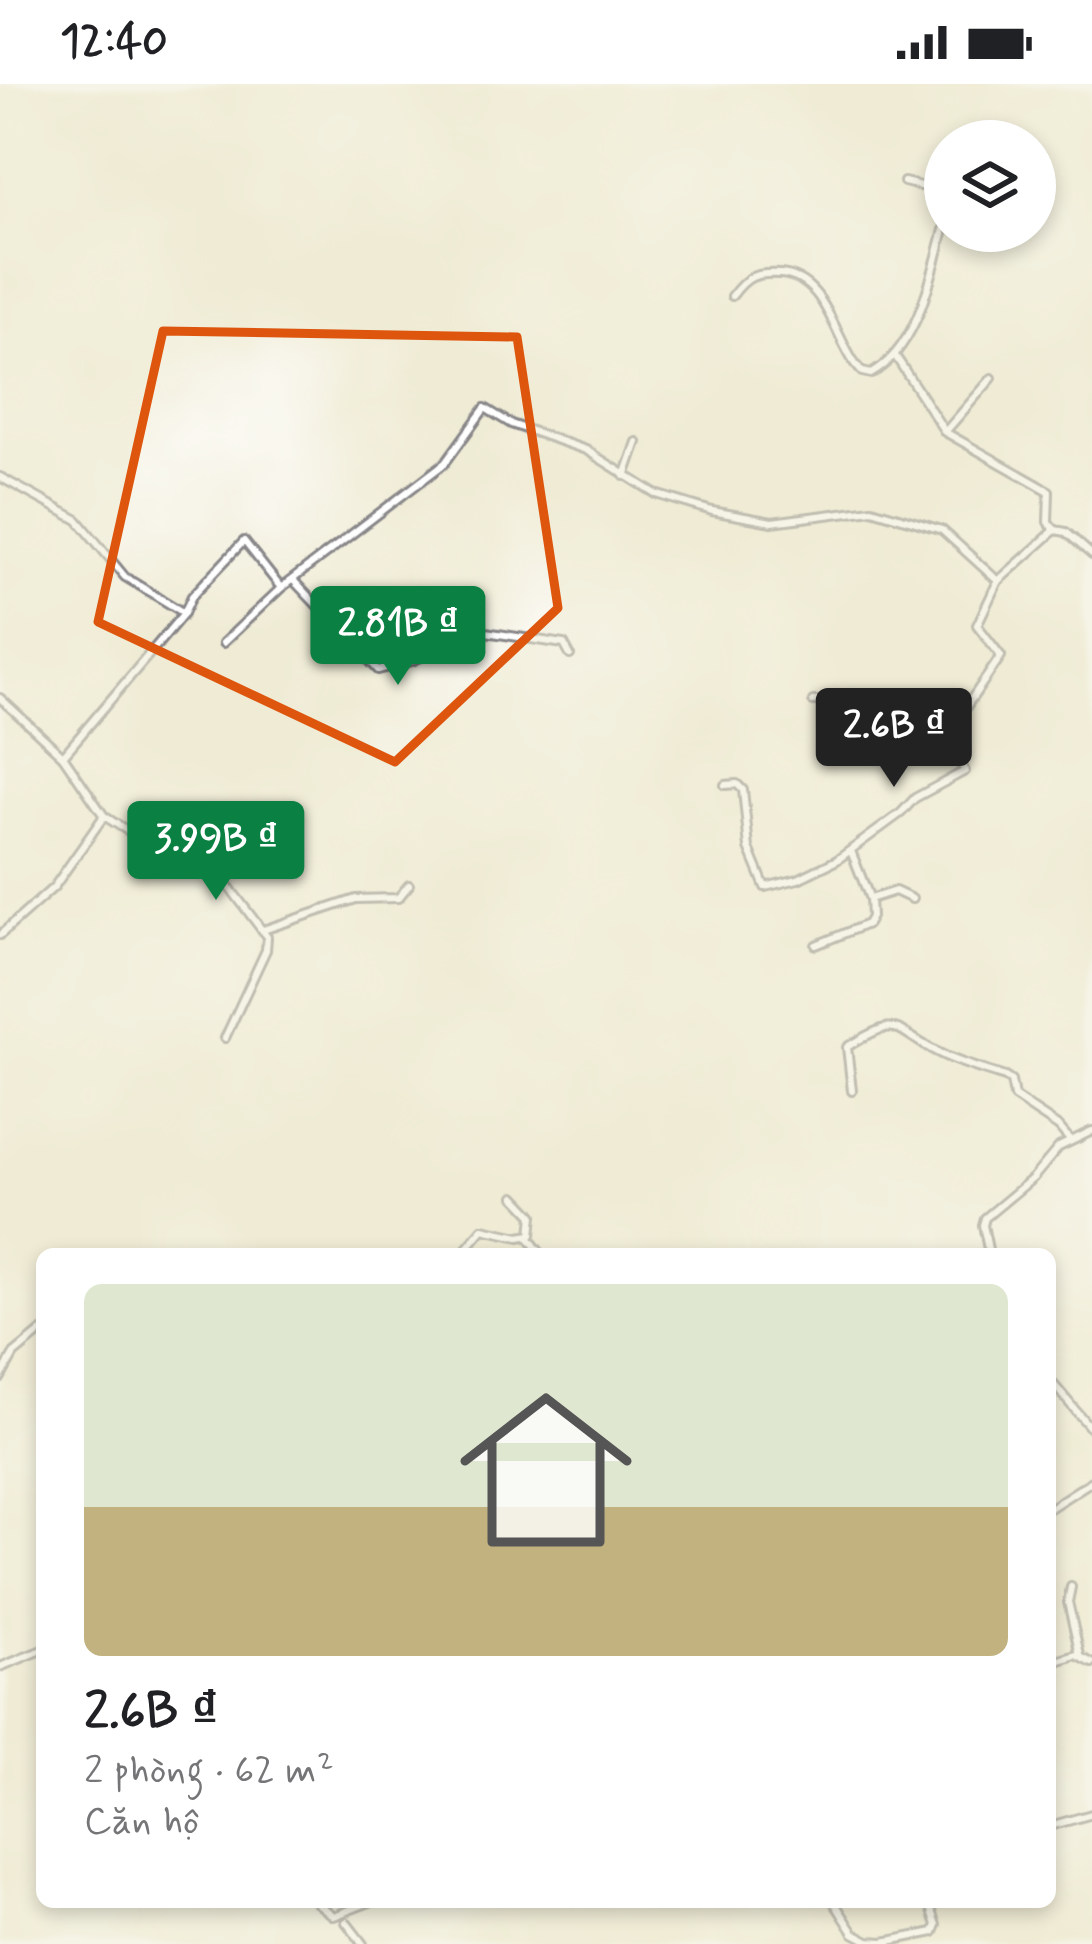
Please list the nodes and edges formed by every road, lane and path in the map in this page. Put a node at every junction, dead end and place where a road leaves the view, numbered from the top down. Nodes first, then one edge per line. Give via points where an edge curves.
1 (904, 182) dead end
2 (924, 187) edge
3 (937, 252) edge
4 (732, 296) dead end
5 (896, 357) junction
6 (992, 378) dead end
7 (945, 432) junction
8 (637, 442) dead end
9 (625, 476) junction
10 (0, 477) edge
11 (1055, 530) junction
12 (1092, 555) edge
13 (293, 580) junction
14 (998, 581) junction
15 (280, 588) junction
16 (184, 613) junction
17 (223, 644) dead end
18 (570, 655) dead end
19 (0, 698) edge
20 (813, 701) dead end
21 (949, 732) junction
22 (63, 756) junction
23 (724, 785) dead end
24 (104, 817) junction
25 (850, 851) junction
26 (409, 885) dead end
27 (870, 899) junction
28 (912, 899) dead end
29 (262, 930) junction
30 (0, 935) edge
31 (815, 945) dead end
32 (225, 1038) dead end
33 (853, 1091) dead end
34 (1092, 1131) edge
35 (1070, 1139) junction
36 (515, 1196) dead end
37 (528, 1238) junction
38 (467, 1248) edge
39 (537, 1248) edge
40 (988, 1248) edge
41 (36, 1336) edge
42 (0, 1379) edge
43 (1056, 1387) edge
44 (1092, 1430) edge
45 (1092, 1481) edge
46 (1056, 1504) edge
47 (1071, 1587) dead end
48 (36, 1652) edge
49 (1080, 1655) junction
50 (1056, 1661) edge
51 (1092, 1663) edge
52 (0, 1667) edge
53 (1092, 1814) edge
54 (1056, 1824) edge
55 (324, 1908) edge
56 (355, 1908) edge
57 (838, 1908) edge
58 (931, 1908) edge
59 (346, 1922) dead end
60 (364, 1944) edge

1 - 2 street
3 - 5 street
4 - 5 street via 758,274 802,279 862,372
5 - 7 street
6 - 7 street
7 - 11 street via 1045,486
8 - 9 street
9 - 13 street via 586,450 485,408 445,463
9 - 14 street via 669,499 772,522 872,509 950,535
10 - 16 street via 78,520 125,577
11 - 12 street
11 - 14 street
13 - 15 street
13 - 18 street via 378,670 482,630 564,644
14 - 21 street via 977,625 1001,656
15 - 16 street via 244,542
15 - 17 street
16 - 22 street
19 - 22 street
20 - 21 street via 881,706
21 - 25 street via 964,772 915,798
22 - 24 street
23 - 25 street via 742,790 748,848 765,887
24 - 29 street via 221,876
24 - 30 street via 54,887
25 - 27 street
26 - 29 street via 398,898 356,899
27 - 28 street via 895,891
27 - 31 street via 867,924
29 - 32 street via 266,950
33 - 35 street via 848,1047 875,1029 897,1027 934,1052 1011,1081 1014,1097
34 - 35 street
35 - 40 street via 985,1218
36 - 37 street via 533,1215
37 - 38 street via 483,1229
37 - 39 street
41 - 42 street
43 - 44 street
45 - 46 street
47 - 49 street
48 - 52 street
49 - 50 street
49 - 51 street
53 - 54 street
55 - 56 street via 334,1916
57 - 58 street via 854,1933 877,1943 934,1932
59 - 60 street

